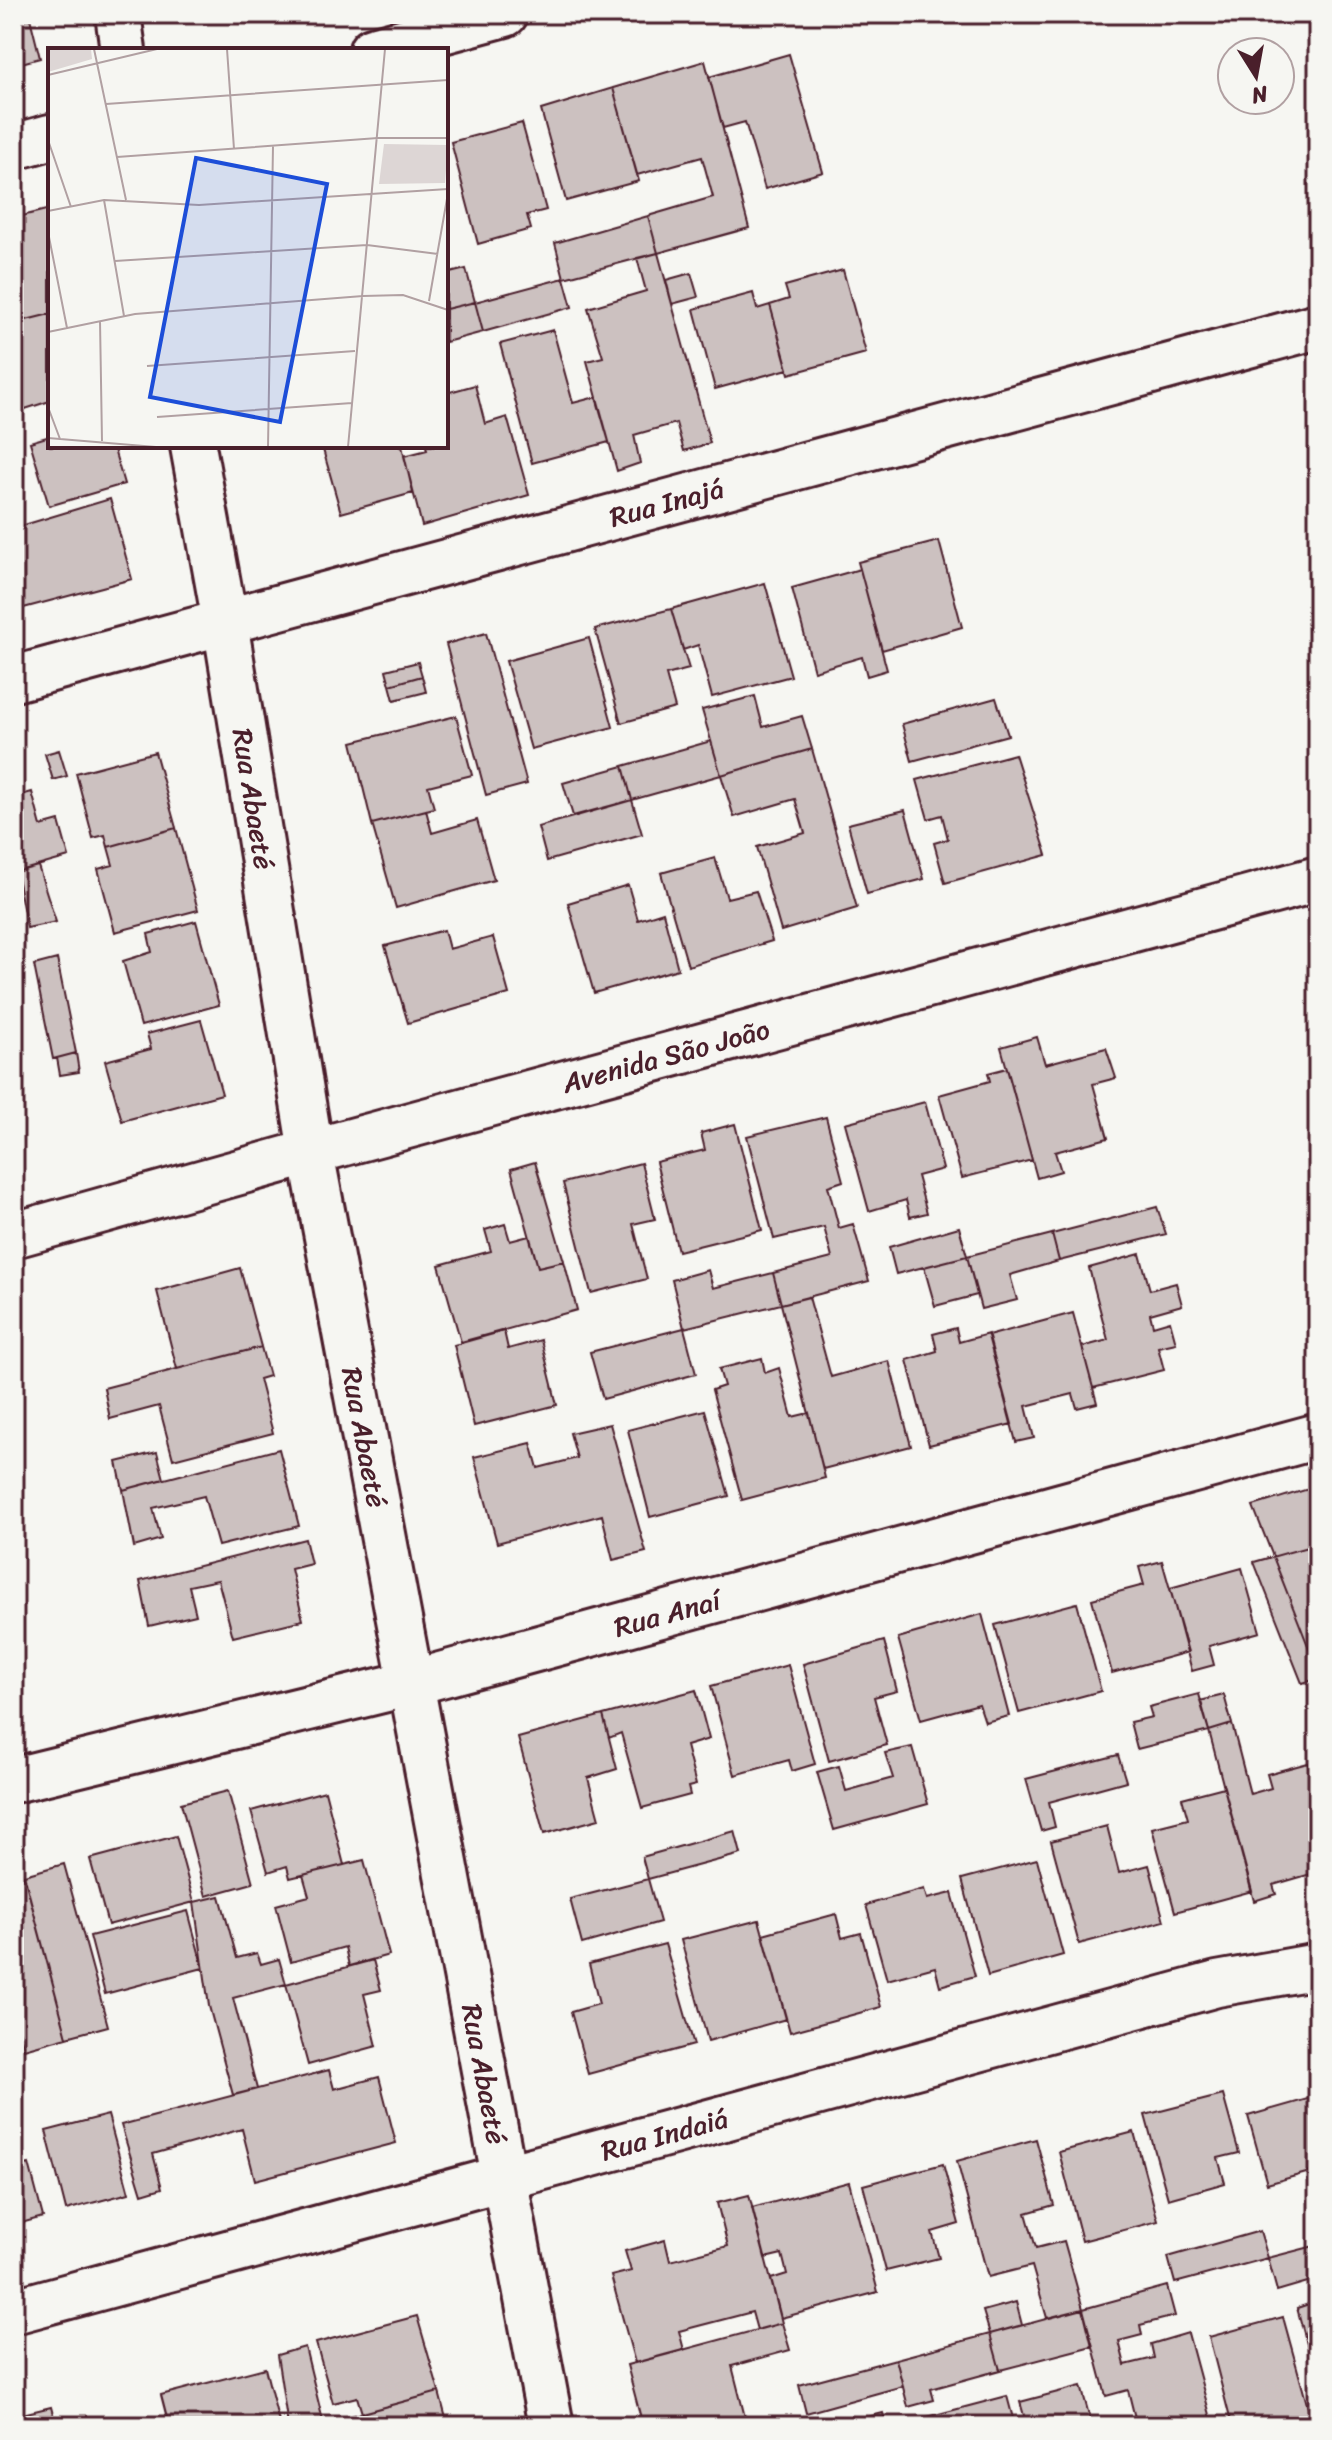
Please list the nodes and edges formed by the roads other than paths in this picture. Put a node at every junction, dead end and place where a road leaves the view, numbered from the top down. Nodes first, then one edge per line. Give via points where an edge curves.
1 (118, 14) edge
2 (505, 14) edge
3 (123, 48) edge
4 (379, 48) edge
5 (48, 138) edge
6 (14, 147) edge
7 (1318, 326) edge
8 (193, 448) edge
9 (225, 622) junction
10 (14, 679) edge
11 (1318, 879) edge
12 (311, 1152) junction
13 (14, 1235) edge
14 (1318, 1436) edge
15 (411, 1683) junction
16 (14, 1780) edge
17 (1318, 1966) edge
18 (505, 2176) junction
19 (14, 2311) edge
20 (551, 2426) edge

1 - 3 street
2 - 4 street
5 - 6 street
7 - 9 street, Rua Inajá
8 - 9 street, Rua Abaeté
9 - 10 street, Rua Inajá
9 - 12 street, Rua Abaeté
11 - 12 street, Avenida São João
12 - 13 street, Avenida São João
12 - 15 street, Rua Abaeté
14 - 15 street, Rua Anaí
15 - 16 street, Rua Anaí
15 - 18 street, Rua Abaeté
17 - 18 street, Rua Indaiá via 1217,1984
18 - 19 street, Rua Indaiá
18 - 20 street, Rua Abaeté

